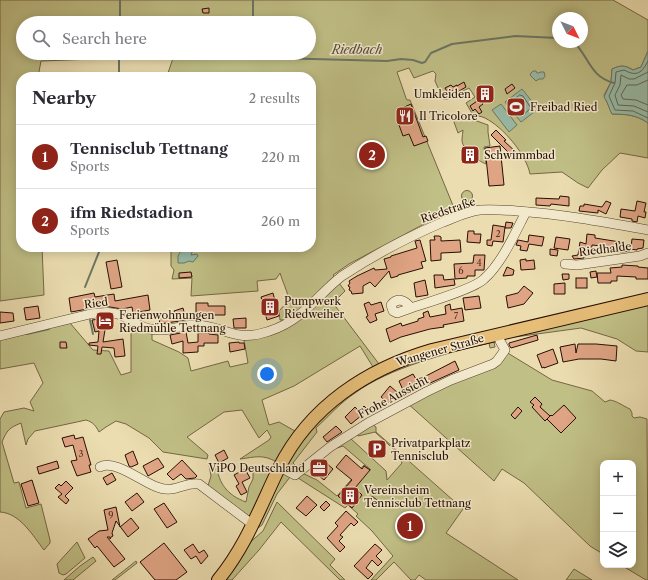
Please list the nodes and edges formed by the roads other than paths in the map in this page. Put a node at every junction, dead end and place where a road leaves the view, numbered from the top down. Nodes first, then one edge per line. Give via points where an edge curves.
1 (526, 212) junction
2 (648, 230) edge
3 (648, 253) edge
4 (565, 264) dead end
5 (648, 299) edge
6 (411, 308) dead end
7 (285, 325) joint
8 (499, 334) junction
9 (0, 336) edge
10 (100, 466) dead end
11 (280, 467) junction
12 (255, 522) junction
13 (218, 580) edge

1 - 2 street, Riedstraße
1 - 6 street via 503,255 485,279 474,286
1 - 7 street, Riedstraße via 479,210 415,234 338,279 301,315
3 - 4 street, Riedhalde via 577,265
5 - 8 main road, Wangener Straße
7 - 9 street, Ried via 244,336 198,325 155,330 139,326 115,313 99,313
8 - 11 main road, Wangener Straße via 412,356 388,365 363,379 341,394 316,417
8 - 11 street, Frohe Aussicht via 505,350 493,364 451,380 368,423 330,447 295,474
10 - 12 street via 115,467 166,490 199,484 248,520
11 - 12 main road, Wangener Straße
12 - 13 main road, Wangener Straße via 237,555

